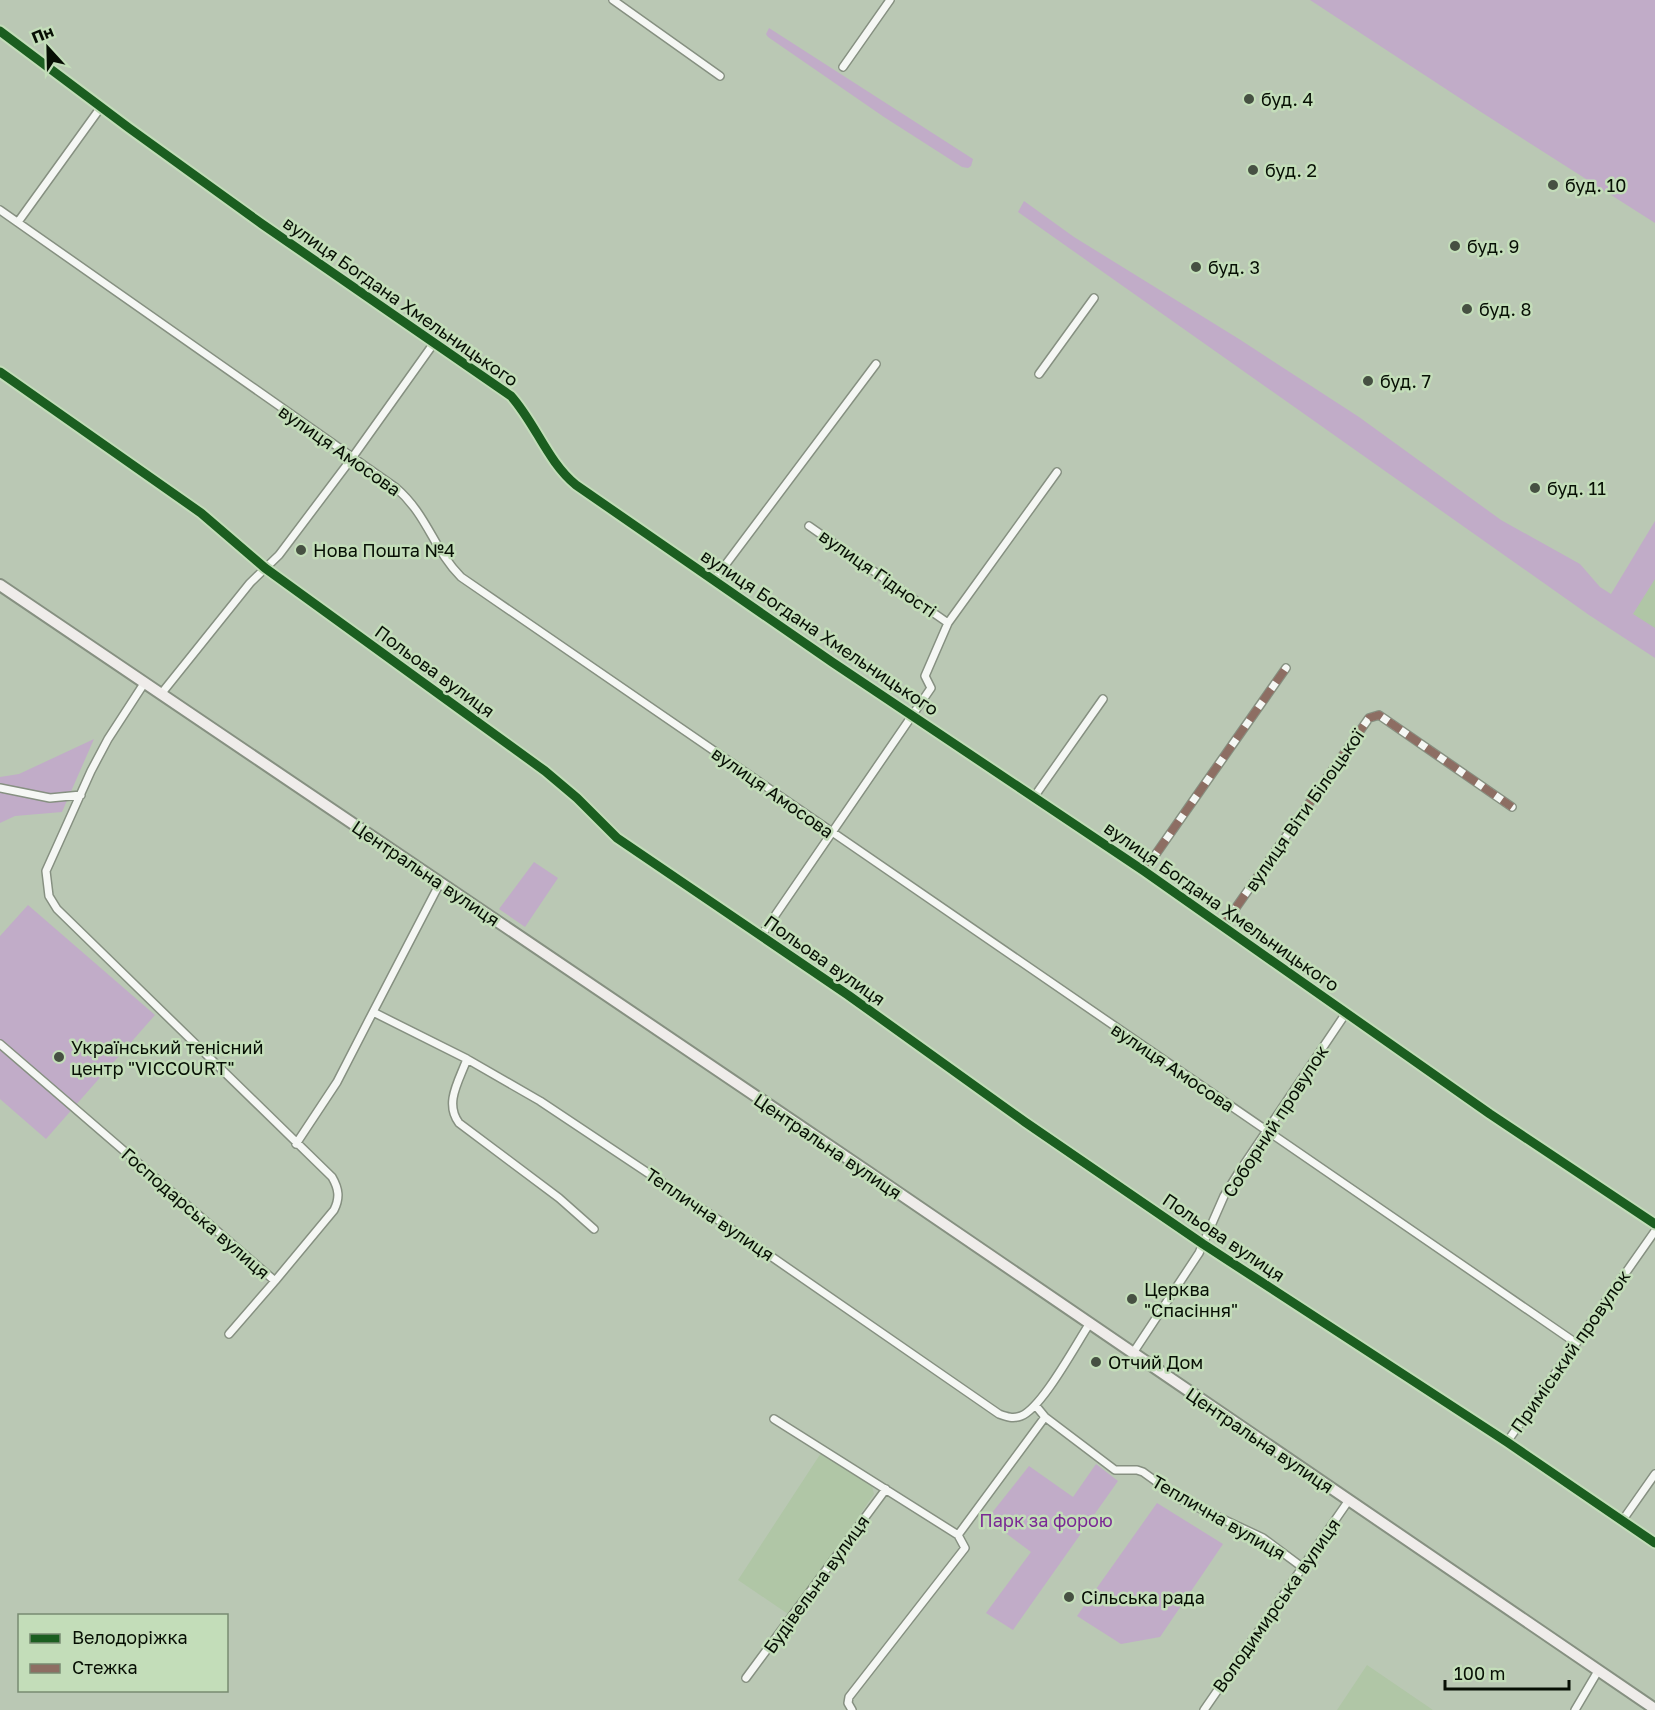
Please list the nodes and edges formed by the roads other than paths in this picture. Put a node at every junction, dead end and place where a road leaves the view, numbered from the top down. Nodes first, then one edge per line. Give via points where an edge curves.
1 (613, 0) edge
2 (890, 0) edge
3 (0, 31) edge
4 (843, 67) dead end
5 (720, 76) dead end
6 (101, 107) junction
7 (0, 210) edge
8 (18, 222) junction
9 (1094, 298) dead end
10 (434, 343) junction
11 (876, 364) dead end
12 (0, 372) edge
13 (1039, 374) dead end
14 (352, 458) junction
15 (1057, 472) dead end
16 (810, 526) dead end
17 (265, 568) junction
18 (714, 580) junction
19 (0, 585) edge
20 (948, 623) junction
21 (1286, 668) dead end
22 (145, 682) junction
23 (161, 694) junction
24 (1102, 699) dead end
25 (912, 716) junction
26 (0, 788) edge
27 (81, 795) junction
28 (1034, 797) junction
29 (1512, 807) dead end
30 (832, 833) junction
31 (1144, 871) junction
32 (440, 883) junction
33 (1223, 926) junction
34 (761, 936) junction
35 (373, 1012) junction
36 (1346, 1013) junction
37 (0, 1044) edge
38 (467, 1059) junction
39 (1266, 1131) junction
40 (296, 1144) junction
41 (1655, 1224) edge
42 (594, 1229) dead end
43 (1655, 1231) edge
44 (1203, 1244) junction
45 (275, 1281) junction
46 (1090, 1323) junction
47 (229, 1334) dead end
48 (1576, 1343) junction
49 (1133, 1353) junction
50 (1036, 1406) junction
51 (1045, 1417) junction
52 (774, 1419) dead end
53 (1507, 1442) junction
54 (1655, 1474) edge
55 (886, 1489) junction
56 (1349, 1500) junction
57 (1622, 1521) junction
58 (958, 1535) junction
59 (1655, 1543) edge
60 (1302, 1567) junction
61 (1598, 1671) junction
62 (746, 1678) dead end
63 (1655, 1709) edge
64 (852, 1710) edge
65 (1204, 1710) edge
66 (1575, 1710) edge

1 - 5 street
2 - 4 street
3 - 6 street, вулиця Богдана Хмельницького
6 - 8 street
6 - 10 street, вулиця Богдана Хмельницького
7 - 8 street, вулиця Амосова
8 - 14 street, вулиця Амосова
9 - 13 street
10 - 14 street
10 - 18 street, вулиця Богдана Хмельницького via 511,396 549,456 568,478
11 - 18 street
12 - 17 street, Польова вулиця via 201,513
14 - 17 street
14 - 30 street, вулиця Амосова via 408,498 461,577
15 - 20 street
16 - 20 street, вулиця Гідності
17 - 23 street
17 - 34 street, Польова вулиця via 545,771 617,838
18 - 25 street, вулиця Богдана Хмельницького
19 - 22 main road, Центральна вулиця
20 - 25 street, вулиця Гідності via 925,676 932,688
21 - 31 street
22 - 23 main road, Центральна вулиця
22 - 27 street, Господарська вулиця via 108,740
23 - 32 main road, Центральна вулиця
24 - 28 street
25 - 28 street, вулиця Богдана Хмельницького
25 - 30 street
26 - 27 street via 50,798
27 - 40 street, Господарська вулиця via 46,871 49,897
28 - 31 street, вулиця Богдана Хмельницького
29 - 33 street, вулиця Віти Білоцької via 1379,716 1369,718
30 - 34 street
30 - 39 street, вулиця Амосова
31 - 33 street, вулиця Богдана Хмельницького
32 - 35 street
32 - 46 main road, Центральна вулиця
33 - 36 street, вулиця Богдана Хмельницького
34 - 44 street, Польова вулиця
35 - 38 street, Теплична вулиця
35 - 40 street via 337,1082
36 - 39 street, Соборний провулок
36 - 41 street, вулиця Богдана Хмельницького
37 - 45 street, Господарська вулиця
38 - 42 street via 451,1104 453,1115
38 - 50 street, Теплична вулиця via 540,1101 708,1212 999,1414 1023,1416
39 - 44 street, Соборний провулок via 1224,1196
39 - 48 street, вулиця Амосова
40 - 45 street, Господарська вулиця via 332,1178 339,1196 334,1210
43 - 48 street, Приміський провулок
44 - 49 street, Соборний провулок
44 - 53 street, Польова вулиця
45 - 47 street
46 - 49 main road, Центральна вулиця
46 - 50 street
48 - 53 street, Приміський провулок
49 - 56 main road, Центральна вулиця
50 - 51 street, Теплична вулиця
51 - 58 street
51 - 60 street, Теплична вулиця via 1115,1470 1143,1472 1182,1500 1263,1538
52 - 55 street
53 - 57 street, Польова вулиця
54 - 57 street
55 - 58 street
55 - 62 street, Будівельна вулиця
56 - 60 street, Володимирська вулиця
56 - 61 main road, Центральна вулиця
57 - 59 street, Польова вулиця
58 - 64 street via 965,1548 849,1697
60 - 65 street, Володимирська вулиця
61 - 63 main road, Центральна вулиця
61 - 66 street

